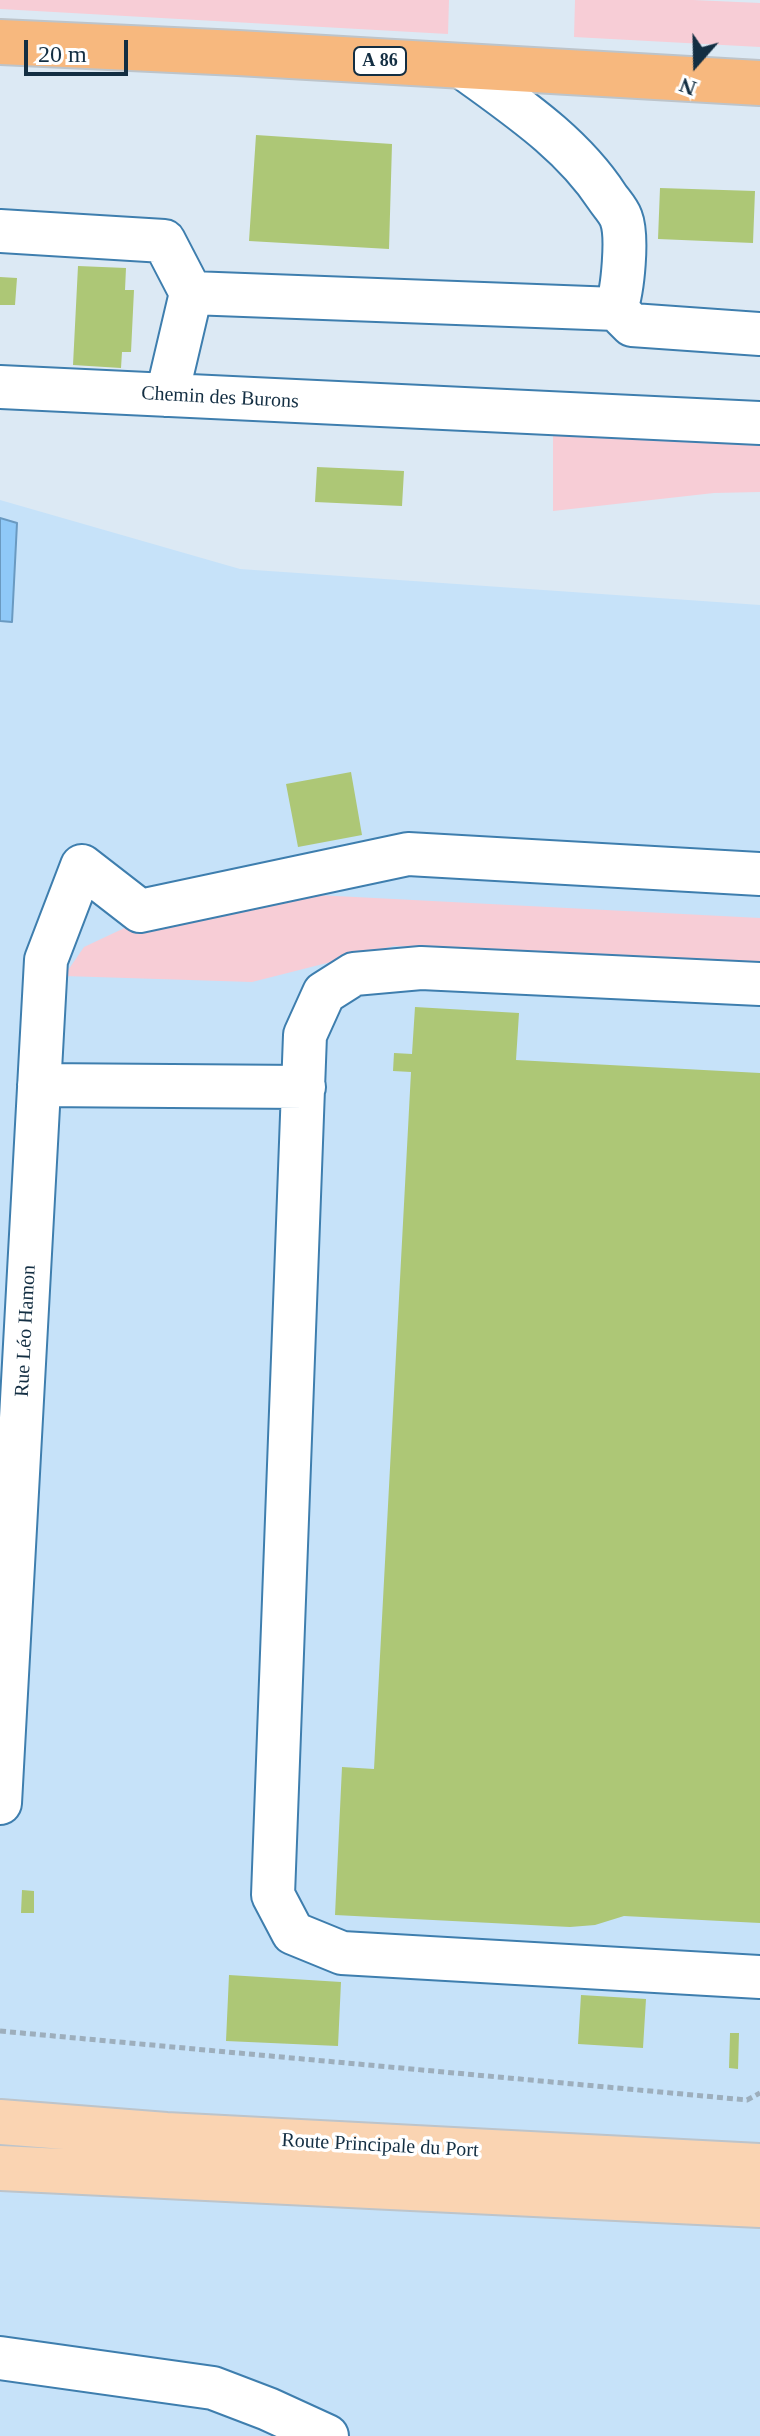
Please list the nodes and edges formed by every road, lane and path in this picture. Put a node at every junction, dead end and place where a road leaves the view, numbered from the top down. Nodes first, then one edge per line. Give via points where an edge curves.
1 (0, 42) edge
2 (461, 66) junction
3 (760, 83) edge
4 (0, 231) edge
5 (191, 293) junction
6 (616, 309) junction
7 (760, 334) edge
8 (0, 387) edge
9 (167, 395) junction
10 (760, 423) edge
11 (760, 874) edge
12 (760, 984) edge
13 (39, 1085) junction
14 (304, 1087) junction
15 (0, 1803) edge
16 (760, 1977) edge
17 (0, 2031) edge
18 (760, 2093) edge
19 (0, 2122) edge
20 (760, 2166) edge
21 (0, 2168) edge
22 (760, 2205) edge
23 (0, 2358) edge
24 (327, 2436) edge

1 - 2 highway, A 86
2 - 3 highway, A 86
2 - 6 street via 541,125 592,174 622,219 624,263
4 - 5 street via 164,241
5 - 6 street
5 - 9 street
6 - 7 street via 632,325
8 - 9 street, Chemin des Burons
9 - 10 street, Chemin des Burons
11 - 13 street, Rue Léo Hamon via 408,854 140,911 82,866 46,960
12 - 14 street via 421,968 354,974 324,993 305,1035
13 - 14 street
13 - 15 street, Rue Léo Hamon
14 - 16 street via 273,1895 293,1933 342,1953
17 - 18 path via 747,2100
19 - 20 main road, Route Principale du Port
21 - 22 main road, Route Principale du Port
23 - 24 street via 213,2388

